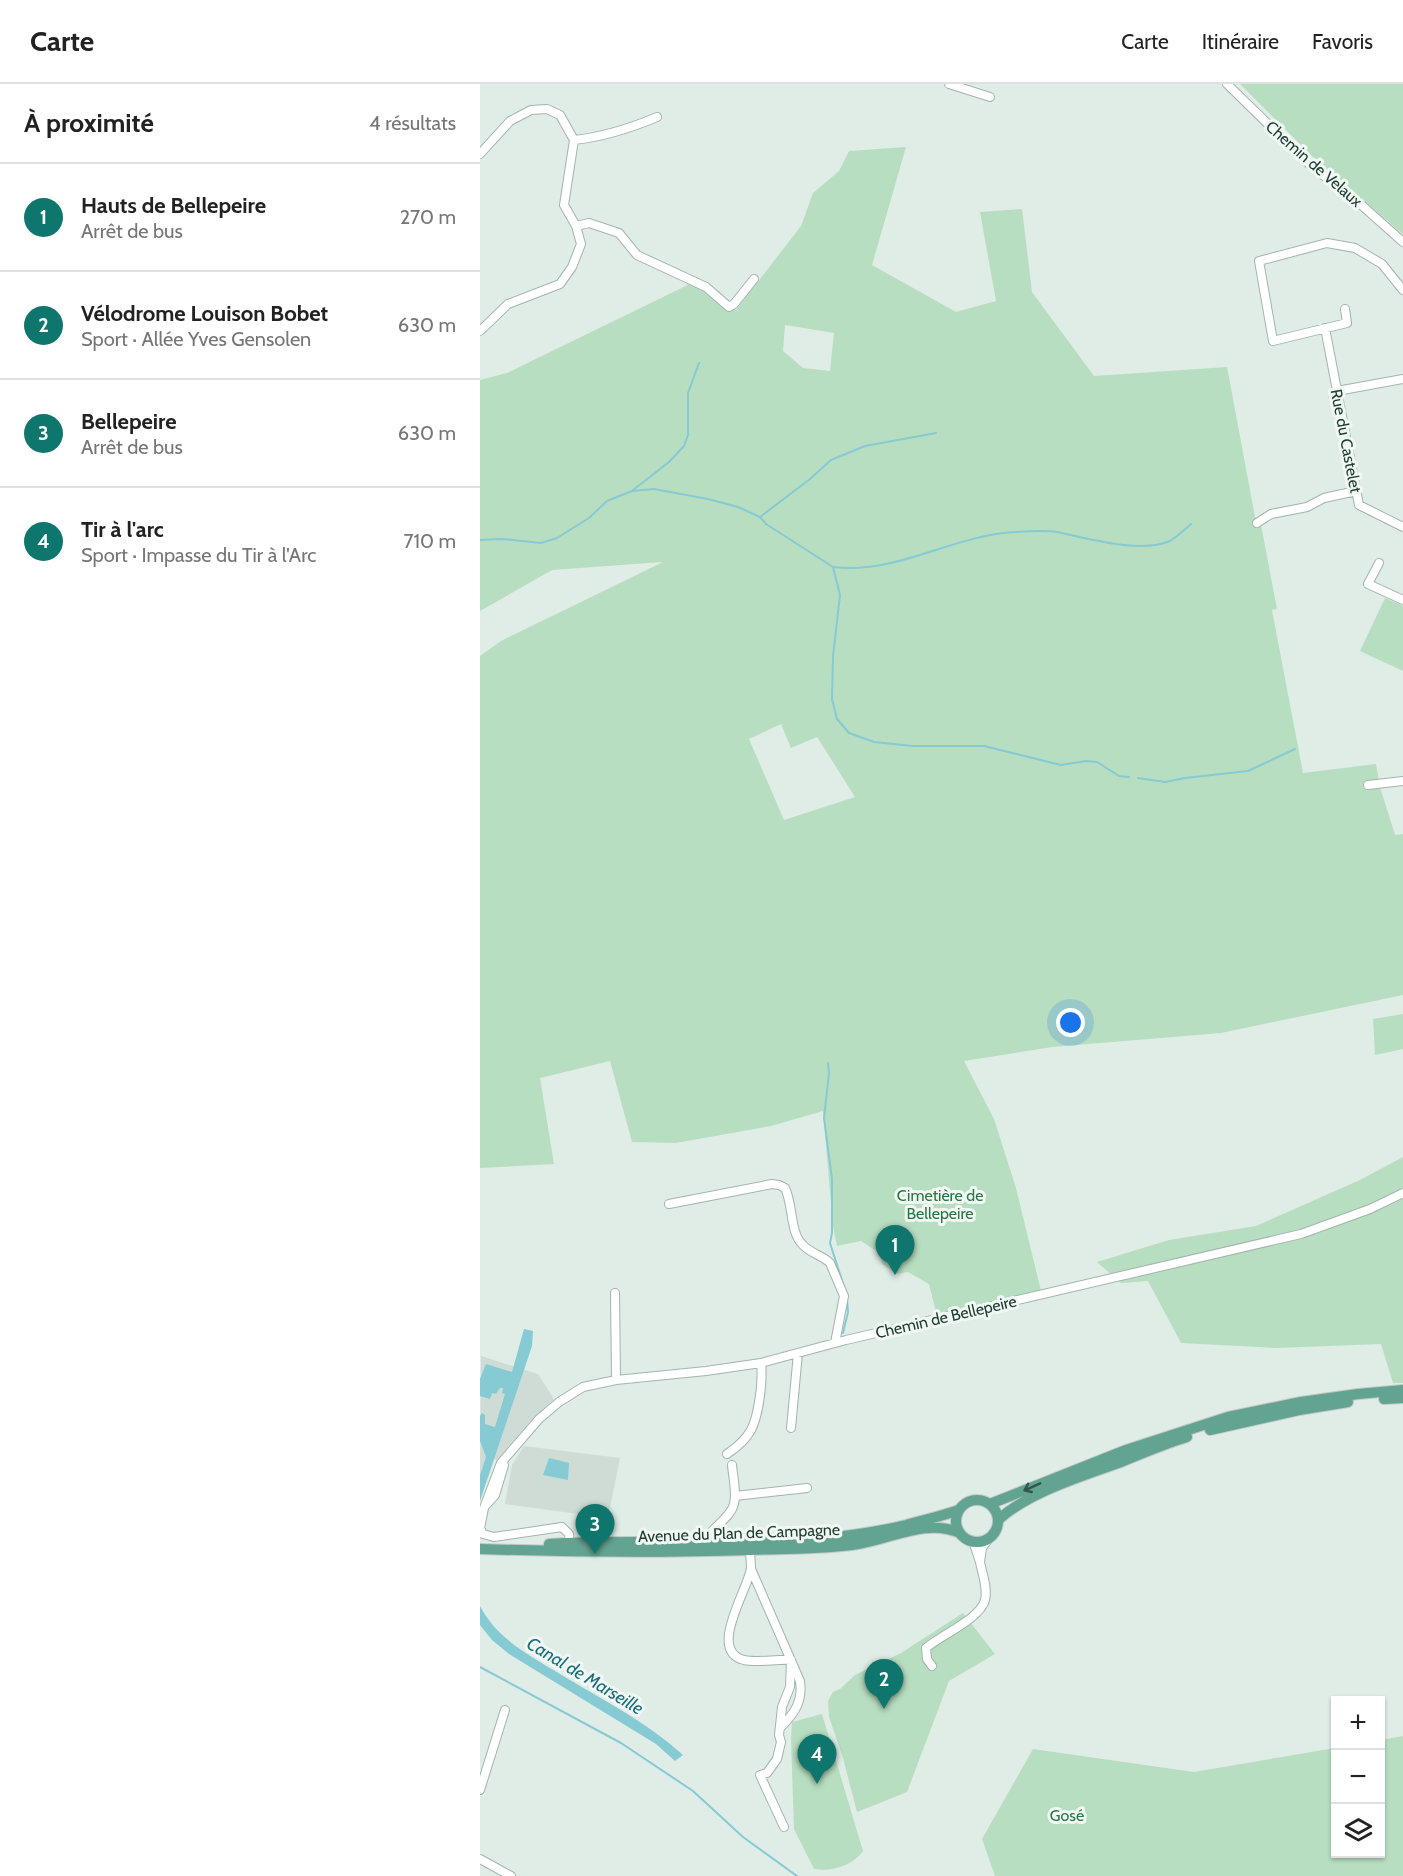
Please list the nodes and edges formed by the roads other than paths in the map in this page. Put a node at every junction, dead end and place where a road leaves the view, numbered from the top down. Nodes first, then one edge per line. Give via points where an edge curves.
1 (949, 84) edge
2 (1227, 84) edge
3 (990, 97) dead end
4 (657, 117) dead end
5 (574, 140) junction
6 (480, 154) edge
7 (576, 226) junction
8 (1403, 242) edge
9 (754, 279) dead end
10 (1403, 290) edge
11 (1345, 309) dead end
12 (1325, 328) junction
13 (480, 331) edge
14 (1403, 379) edge
15 (1337, 391) junction
16 (1356, 491) junction
17 (1257, 523) dead end
18 (1403, 527) edge
19 (1379, 563) dead end
20 (1403, 600) edge
21 (1403, 781) edge
22 (1368, 785) dead end
23 (1403, 1193) edge
24 (669, 1204) dead end
25 (615, 1293) dead end
26 (835, 1343) junction
27 (798, 1353) junction
28 (761, 1363) junction
29 (616, 1380) junction
30 (1403, 1390) edge
31 (1403, 1398) edge
32 (791, 1428) dead end
33 (727, 1454) dead end
34 (732, 1465) dead end
35 (807, 1488) dead end
36 (735, 1496) junction
37 (990, 1504) junction
38 (959, 1509) junction
39 (998, 1520) junction
40 (960, 1533) junction
41 (990, 1537) junction
42 (973, 1541) junction
43 (706, 1543) junction
44 (570, 1547) junction
45 (480, 1548) edge
46 (750, 1550) junction
47 (980, 1562) junction
48 (751, 1569) junction
49 (791, 1660) junction
50 (932, 1666) dead end
51 (505, 1710) dead end
52 (780, 1728) junction
53 (480, 1790) edge
54 (784, 1827) dead end
55 (480, 1859) edge
56 (511, 1876) edge

1 - 3 street
2 - 8 street, Chemin de Velaux via 1310,165
4 - 5 street
5 - 6 street via 560,116 547,109 531,110 510,121
5 - 7 street via 564,205
7 - 9 street via 589,223 619,233 637,255 706,287 729,307
7 - 13 street via 579,251 560,284 508,304
10 - 12 street via 1382,264 1356,248 1327,243 1259,261 1273,341
11 - 12 street via 1347,323
12 - 15 street, Rue du Castelet
14 - 15 street
15 - 16 street, Rue du Castelet
16 - 17 street via 1271,514
16 - 18 street, Rue du Castelet via 1359,505
19 - 20 street via 1368,584
21 - 22 street
23 - 26 street, Chemin de Bellepeire via 1301,1234
24 - 26 street via 772,1184 785,1188 798,1239 807,1249 827,1259 844,1296
25 - 29 street
26 - 27 street, Chemin de Bellepeire
27 - 28 street, Chemin de Bellepeire
27 - 32 street
28 - 29 street, Chemin de Bellepeire
28 - 33 street via 754,1422 748,1435
29 - 44 street, Chemin de Bellepeire via 583,1387 559,1402 532,1427 498,1468 484,1508 480,1528 486,1536 557,1527 567,1531
30 -> 37 main road via 1301,1402 1228,1417 1169,1435
31 - 39 main road via 1299,1410 1179,1439 1030,1499
34 - 36 street
35 - 36 street
36 - 43 street via 732,1510 710,1532
37 - 38 main road via 977,1499
37 - 39 main road
38 - 40 main road via 956,1522
38 - 43 main road, Avenue du Plan de Campagne via 861,1534
39 - 41 main road
40 - 42 main road
40 - 46 main road, Avenue du Plan de Campagne via 938,1527 860,1544
41 - 42 main road
41 - 47 street via 982,1548
42 - 47 street
43 - 44 main road, Avenue du Plan de Campagne
44 - 45 main road, Avenue du Plan de Campagne
44 - 46 main road, Avenue du Plan de Campagne
46 - 48 street
47 - 50 street via 984,1603 971,1618 926,1648
48 - 49 street
48 - 49 street via 728,1644 741,1659
49 - 52 street via 790,1687 783,1702
49 - 52 street via 800,1681 801,1698
51 - 53 street
52 - 54 street via 777,1759 767,1773 760,1775
55 - 56 street

